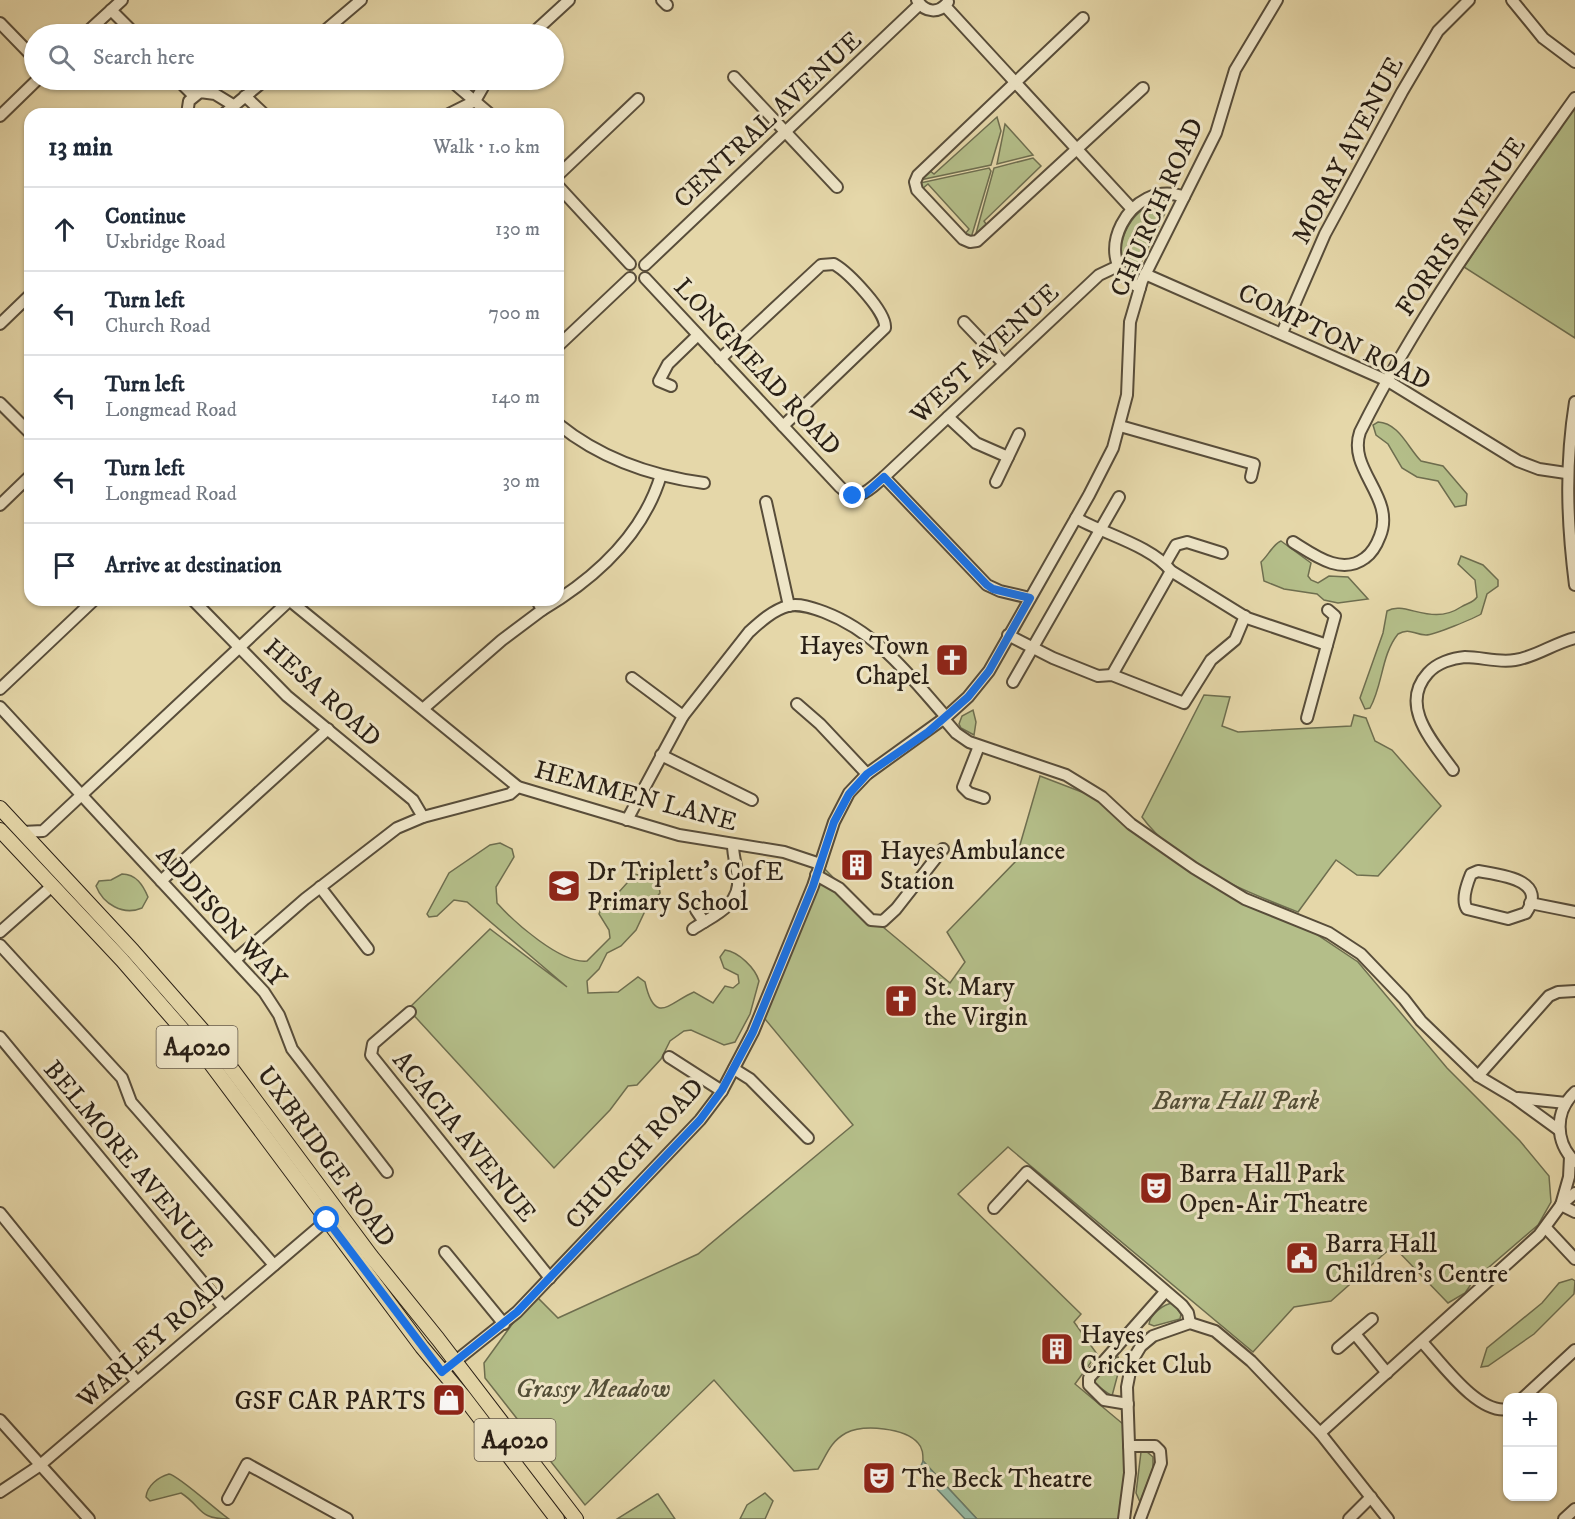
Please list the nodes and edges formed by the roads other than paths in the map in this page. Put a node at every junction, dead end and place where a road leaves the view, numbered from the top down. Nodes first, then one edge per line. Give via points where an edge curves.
1 (122, 0) edge
2 (361, 0) edge
3 (569, 0) edge
4 (1277, 0) edge
5 (1469, 0) edge
6 (1512, 0) edge
7 (918, 2) edge
8 (947, 3) edge
9 (111, 10) junction
10 (1083, 18) dead end
11 (0, 23) edge
12 (96, 24) edge
13 (125, 24) edge
14 (333, 24) edge
15 (543, 24) edge
16 (24, 48) edge
17 (1575, 62) edge
18 (734, 77) dead end
19 (1016, 82) junction
20 (1143, 88) dead end
21 (27, 90) edge
22 (188, 90) edge
23 (252, 90) edge
24 (462, 90) edge
25 (481, 90) edge
26 (194, 96) junction
27 (245, 96) junction
28 (1575, 98) edge
29 (638, 99) dead end
30 (475, 101) junction
31 (233, 105) junction
32 (188, 108) edge
33 (230, 108) edge
34 (258, 108) edge
35 (461, 108) edge
36 (483, 108) edge
37 (0, 116) edge
38 (786, 133) junction
39 (1077, 150) junction
40 (564, 169) edge
41 (837, 187) dead end
42 (564, 192) edge
43 (1184, 197) junction
44 (1132, 209) junction
45 (630, 264) junction
46 (645, 265) junction
47 (1118, 266) junction
48 (1145, 274) junction
49 (630, 278) junction
50 (645, 278) junction
51 (1140, 288) junction
52 (24, 301) edge
53 (964, 322) dead end
54 (0, 324) edge
55 (1282, 333) junction
56 (698, 335) junction
57 (564, 340) edge
58 (720, 359) junction
59 (1004, 364) junction
60 (1388, 381) junction
61 (671, 386) dead end
62 (1575, 402) edge
63 (0, 403) edge
64 (948, 417) junction
65 (783, 426) junction
66 (1120, 426) junction
67 (24, 427) edge
68 (564, 428) edge
69 (1019, 434) dead end
70 (1008, 457) junction
71 (1566, 472) junction
72 (661, 475) junction
73 (884, 477) junction
74 (1251, 477) dead end
75 (24, 482) edge
76 (996, 482) dead end
77 (704, 483) dead end
78 (1119, 497) dead end
79 (766, 502) dead end
80 (0, 505) edge
81 (1076, 518) junction
82 (1100, 531) junction
83 (1293, 542) dead end
84 (1222, 553) dead end
85 (1168, 568) junction
86 (1575, 585) edge
87 (564, 591) edge
88 (1030, 598) junction
89 (88, 606) edge
90 (199, 606) edge
91 (282, 606) edge
92 (296, 606) edge
93 (539, 606) edge
94 (789, 606) junction
95 (1328, 610) dead end
96 (1245, 616) junction
97 (1008, 635) junction
98 (1575, 638) edge
99 (1327, 645) junction
100 (239, 646) junction
101 (1033, 648) junction
102 (1112, 675) junction
103 (632, 678) dead end
104 (1013, 682) dead end
105 (0, 689) edge
106 (797, 704) dead end
107 (0, 707) edge
108 (424, 708) junction
109 (683, 716) junction
110 (945, 718) junction
111 (1307, 718) dead end
112 (328, 729) junction
113 (979, 746) junction
114 (662, 755) junction
115 (1453, 770) dead end
116 (867, 774) junction
117 (518, 787) junction
118 (81, 795) junction
119 (984, 798) dead end
120 (752, 800) dead end
121 (0, 808) edge
122 (423, 817) junction
123 (627, 820) junction
124 (43, 831) junction
125 (22, 832) junction
126 (1, 834) edge
127 (733, 845) junction
128 (943, 849) dead end
129 (40, 851) junction
130 (820, 864) junction
131 (816, 875) junction
132 (160, 881) junction
133 (52, 886) junction
134 (320, 887) junction
135 (1530, 903) junction
136 (696, 910) dead end
137 (1575, 912) edge
138 (704, 922) junction
139 (693, 929) dead end
140 (0, 932) edge
141 (0, 945) edge
142 (368, 949) dead end
143 (235, 960) junction
144 (1575, 991) edge
145 (176, 999) junction
146 (410, 1012) dead end
147 (173, 1018) junction
148 (0, 1037) edge
149 (669, 1057) dead end
150 (735, 1069) junction
151 (1478, 1076) junction
152 (722, 1090) junction
153 (1575, 1092) edge
154 (1515, 1098) junction
155 (1566, 1103) junction
156 (1559, 1130) junction
157 (808, 1138) dead end
158 (1572, 1159) edge
159 (387, 1172) dead end
160 (1575, 1193) edge
161 (1561, 1205) junction
162 (994, 1208) dead end
163 (1575, 1212) edge
164 (0, 1213) edge
165 (327, 1220) junction
166 (1546, 1228) junction
167 (445, 1252) dead end
168 (1575, 1259) edge
169 (274, 1265) junction
170 (550, 1278) junction
171 (1165, 1292) junction
172 (224, 1308) junction
173 (1372, 1319) dead end
174 (1190, 1323) junction
175 (504, 1324) junction
176 (1354, 1334) junction
177 (1422, 1342) junction
178 (1338, 1348) dead end
179 (1575, 1350) edge
180 (455, 1361) junction
181 (442, 1372) junction
182 (1387, 1373) junction
183 (137, 1382) junction
184 (1528, 1393) edge
185 (1128, 1404) junction
186 (1503, 1409) edge
187 (0, 1420) edge
188 (1320, 1433) junction
189 (1129, 1446) junction
190 (39, 1466) junction
191 (0, 1492) edge
192 (1371, 1497) junction
193 (228, 1499) dead end
194 (1575, 1509) edge
195 (89, 1519) edge
196 (347, 1519) edge
197 (557, 1519) edge
198 (576, 1519) edge
199 (1124, 1519) edge
200 (1140, 1519) edge
201 (1349, 1519) edge
202 (1388, 1519) edge
203 (1564, 1519) edge

1 - 9 street
2 - 14 street
3 - 15 street
4 - 43 street, CHURCH ROAD via 1235,70 1216,133
5 - 55 street, MORAY AVENUE via 1438,31 1406,84 1325,234
6 - 17 street via 1543,38
7 - 8 street, CENTRAL AVENUE via 932,11
7 - 38 street, CENTRAL AVENUE
8 - 19 street
9 - 12 street
9 - 13 street
10 - 19 street
11 - 16 street
18 - 38 street
19 - 39 street
19 - 39 street via 918,176 917,190 963,239 974,243
20 - 39 street
21 - 37 street
22 - 26 street
23 - 27 street
24 - 30 street
25 - 30 street
26 - 31 street via 210,92
26 - 32 street
27 - 31 street
27 - 34 street
28 - 60 street, FORRIS AVENUE via 1460,262
29 - 40 street
30 - 35 street
30 - 36 street
31 - 33 street
38 - 41 street
38 - 46 street, CENTRAL AVENUE
39 - 44 street
42 - 45 street
43 - 44 street via 1163,194
43 - 48 street, CHURCH ROAD
44 - 47 street via 1123,220 1117,239
45 - 46 street via 638,261
45 - 49 street
46 - 50 street
47 - 51 street via 1124,279
47 - 59 street, WEST AVENUE via 1099,275
48 - 51 street, CHURCH ROAD
48 - 55 street, COMPTON ROAD
49 - 50 street via 637,282
49 - 57 street
50 - 56 street, LONGMEAD ROAD
51 - 66 street, CHURCH ROAD via 1129,328 1128,386
52 - 54 street
53 - 59 street
55 - 60 street, COMPTON ROAD
56 - 58 street, LONGMEAD ROAD
56 - 61 street via 663,372 659,381
58 - 65 street, LONGMEAD ROAD
58 - 65 street via 821,265 834,264 844,272 883,314 885,328
59 - 64 street, WEST AVENUE
60 - 71 street, COMPTON ROAD via 1518,461 1539,469
60 - 83 street, FORRIS AVENUE via 1357,445 1384,511 1376,546 1359,562 1340,565 1322,560
62 - 71 street
63 - 67 street
64 - 70 street via 976,443
64 - 73 street, WEST AVENUE
65 - 73 street, LONGMEAD ROAD via 849,495 861,496
66 - 74 street via 1254,464
66 - 81 street, CHURCH ROAD via 1105,465
68 - 72 street via 600,451
69 - 70 street
70 - 76 street
71 - 86 street
72 - 77 street
72 - 87 street via 647,510 620,548 594,574
73 - 88 street via 987,585
75 - 80 street
78 - 82 street
79 - 94 street
81 - 82 street
81 - 88 street, CHURCH ROAD
82 - 85 street via 1125,540
82 - 101 street
84 - 85 street via 1187,542 1176,545
85 - 96 street
85 - 102 street
88 - 97 street, CHURCH ROAD
89 - 105 street
90 - 100 street, HESA ROAD
91 - 100 street
92 - 108 street, HEMMEN LANE
93 - 108 street
94 - 109 street via 749,632
94 - 110 street via 822,611 871,637
95 - 99 street via 1335,616
96 - 99 street
96 - 102 street via 1235,640 1211,660 1184,703
97 - 101 street
97 - 110 street, CHURCH ROAD via 981,682
98 - 115 street via 1517,660 1458,658 1442,663 1428,674 1417,694 1418,715
99 - 111 street
100 - 112 street, HESA ROAD via 287,696
100 - 118 street
101 - 102 street via 1098,676
101 - 104 street
103 - 109 street
106 - 116 street
107 - 118 street, ADDISON WAY
108 - 117 street, HEMMEN LANE
109 - 114 street
110 - 113 street via 962,738
110 - 116 street, CHURCH ROAD
112 - 122 street, HESA ROAD via 408,795
112 - 132 street
113 - 119 street via 963,787
113 - 151 street via 1066,775 1102,797 1131,824 1194,868 1245,899 1329,933 1361,954 1420,1021
114 - 120 street
114 - 123 street
116 - 130 street, CHURCH ROAD via 838,812
117 - 122 street via 510,794
117 - 123 street, HEMMEN LANE
118 - 124 street
118 - 132 street, ADDISON WAY
121 - 125 main road, UXBRIDGE ROAD / A4020
122 - 134 street via 394,830
123 - 127 street, HEMMEN LANE via 694,839
124 - 125 street
124 - 129 street
125 - 129 main road, UXBRIDGE ROAD / A4020
126 - 133 main road, UXBRIDGE ROAD / A4020
127 - 130 street, HEMMEN LANE
127 - 138 street via 737,892 729,904
128 - 131 street via 883,921 871,920 839,888
129 - 145 main road, UXBRIDGE ROAD / A4020
130 - 131 street, CHURCH ROAD
131 - 150 street, CHURCH ROAD
132 - 143 street, ADDISON WAY
133 - 140 street
133 - 147 main road, UXBRIDGE ROAD / A4020
134 - 142 street
134 - 143 street
135 - 135 street via 1526,913 1512,919 1472,912 1464,903 1470,876 1478,871 1522,882 1530,891
135 - 137 street
136 - 138 street
138 - 139 street
141 - 169 street via 122,1078 131,1102
143 - 159 street, ADDISON WAY via 271,1000 292,1049
144 - 151 street via 1549,996
145 - 147 main road, A4020 via 181,1010
145 - 180 main road, UXBRIDGE ROAD / A4020
146 - 170 street, ACACIA AVENUE via 370,1049
147 - 165 main road, UXBRIDGE ROAD / A4020
148 - 172 street, BELMORE AVENUE
149 - 152 street
150 - 152 street, CHURCH ROAD
150 - 157 street via 750,1079
151 - 154 street
152 - 170 street, CHURCH ROAD via 674,1150
153 - 155 street
154 - 155 street
154 - 156 street
155 - 156 street
156 - 158 street
158 - 161 street
160 - 161 street
161 - 163 street
161 - 166 street
162 - 171 street via 1027,1172
164 - 183 street
165 - 169 street, WARLEY ROAD
165 - 181 main road, UXBRIDGE ROAD / A4020
166 - 168 street
166 - 177 street
167 - 175 street
169 - 172 street, WARLEY ROAD
170 - 175 street, CHURCH ROAD
171 - 174 street via 1185,1308
171 - 185 street via 1089,1378 1089,1385 1104,1400
172 - 183 street, WARLEY ROAD
173 - 176 street
174 - 185 street via 1161,1332 1141,1346 1129,1370
174 - 188 street via 1206,1326 1240,1350
175 - 180 street, CHURCH ROAD
176 - 178 street
176 - 182 street
177 - 182 street
177 - 186 street via 1480,1404
179 - 184 street
180 - 181 street, CHURCH ROAD
180 - 198 main road, UXBRIDGE ROAD / A4020
181 - 197 main road, UXBRIDGE ROAD / A4020
182 - 188 street
183 - 190 street, WARLEY ROAD
185 - 189 street
187 - 190 street
188 - 192 street
189 - 199 street
189 - 200 street via 1155,1446 1161,1455
190 - 191 street, WARLEY ROAD
190 - 195 street
192 - 201 street
192 - 202 street
193 - 196 street via 247,1464
194 - 203 street

